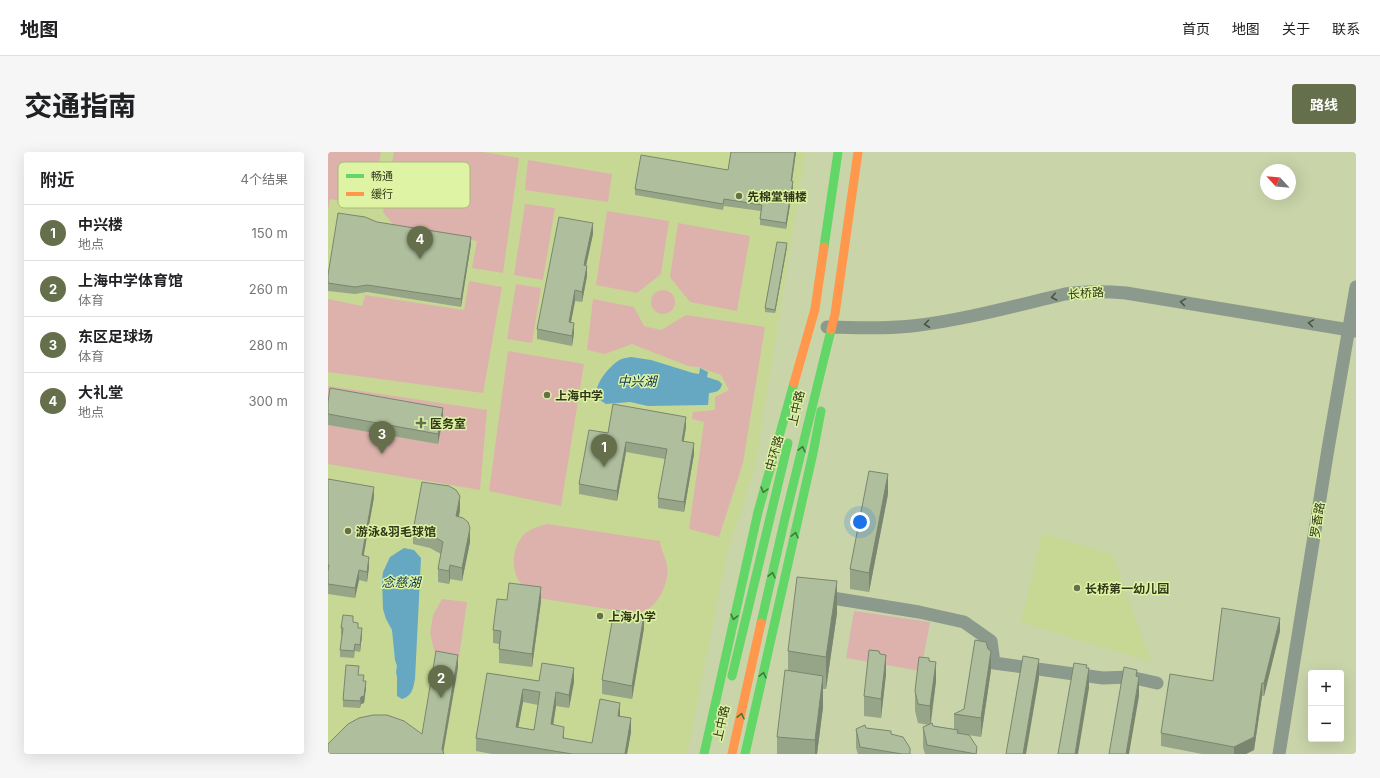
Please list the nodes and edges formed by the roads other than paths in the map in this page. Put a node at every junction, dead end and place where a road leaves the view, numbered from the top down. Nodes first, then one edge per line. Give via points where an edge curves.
1 (829, 152) edge
2 (838, 152) edge
3 (858, 152) edge
4 (864, 152) edge
5 (1356, 287) edge
6 (816, 326) junction
7 (837, 327) junction
8 (1353, 330) edge
9 (794, 418) dead end
10 (790, 433) dead end
11 (804, 594) edge
12 (1157, 683) dead end
13 (730, 686) dead end
14 (704, 754) edge
15 (732, 754) edge
16 (746, 754) edge
17 (1280, 754) edge

1 - 6 main road, 上中路 via 823,295
2 -> 14 main road, 中环路, bridge via 816,309 758,512
15 -> 3 main road, bridge via 785,518 835,314
4 - 7 main road, 上中路
5 - 8 street, 罗香路
6 - 7 street, 长桥路
6 - 9 main road, 上中路
8 -> 7 street, 长桥路 via 1102,291 1065,294 935,323 888,327
16 -> 7 main road, 上中路 via 813,453
8 - 17 street, 罗香路 via 1327,457
10 - 13 main road, 上中路
11 - 12 street via 919,612 964,622 991,642 994,662 1103,678 1130,677

